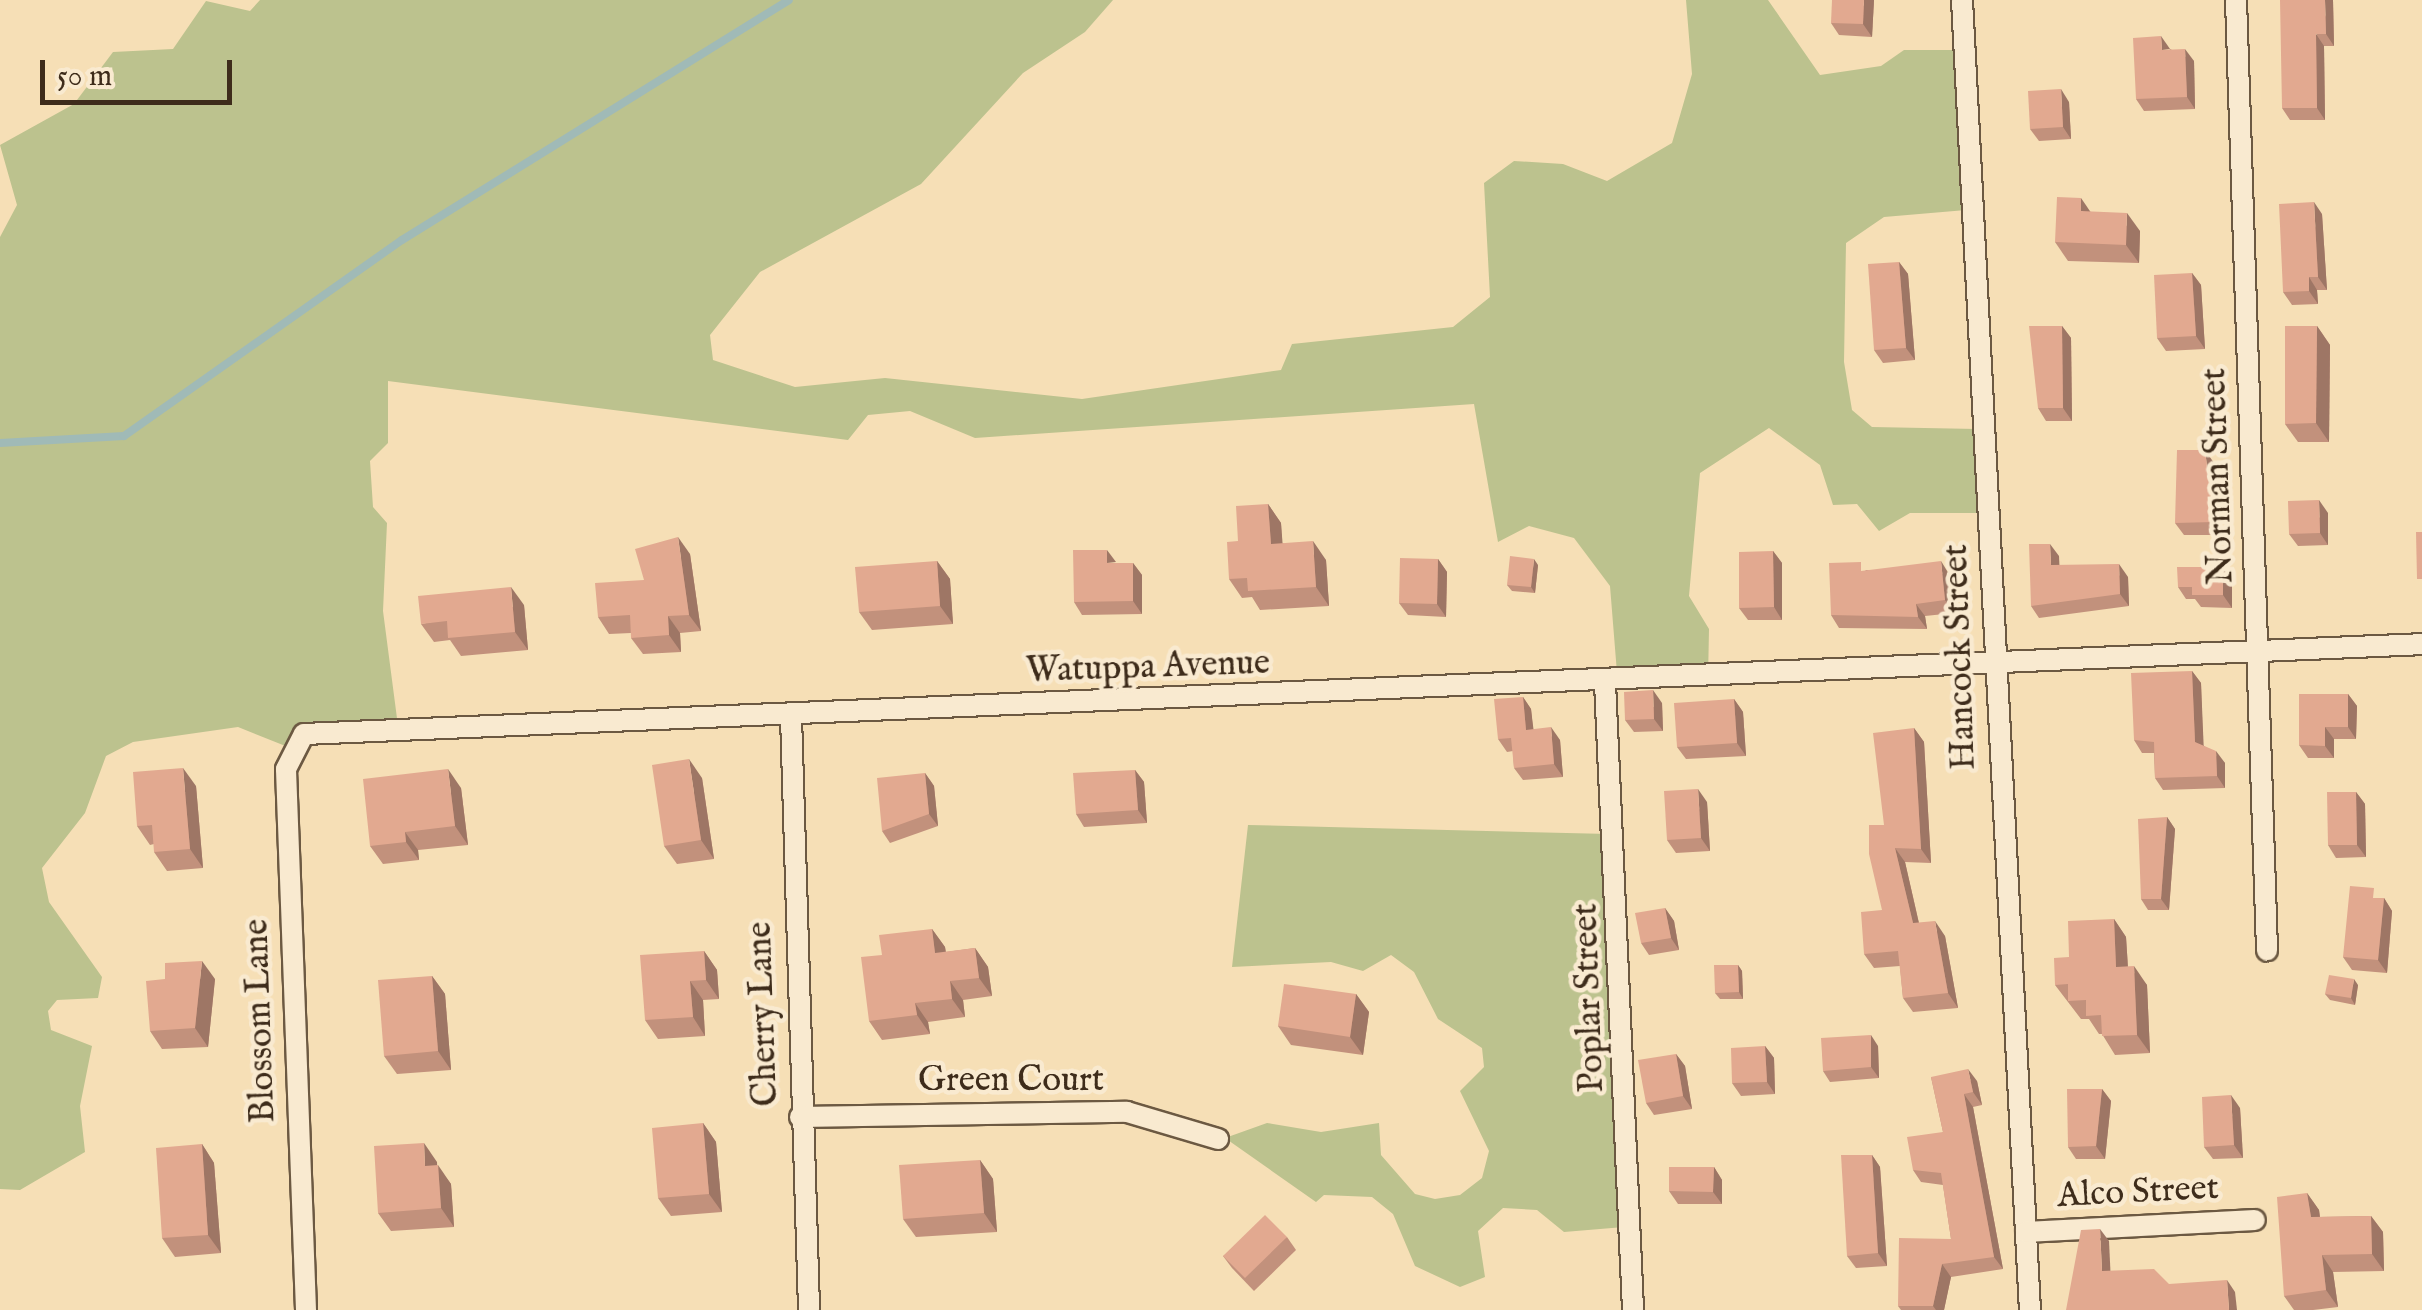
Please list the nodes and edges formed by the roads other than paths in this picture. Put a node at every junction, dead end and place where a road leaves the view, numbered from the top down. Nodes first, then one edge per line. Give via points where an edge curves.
1 (1962, 0) edge
2 (2236, 0) edge
3 (2422, 644) edge
4 (2257, 650) junction
5 (1994, 656) junction
6 (1605, 684) junction
7 (791, 716) junction
8 (304, 734) joint
9 (2267, 950) dead end
10 (800, 1117) junction
11 (1218, 1140) dead end
12 (2254, 1220) dead end
13 (2026, 1232) junction
14 (2028, 1308) edge
15 (306, 1310) edge
16 (808, 1310) edge
17 (1632, 1310) edge

1 - 5 street, Hancock Street
2 - 4 street, Norman Street
3 - 4 street, Watuppa Avenue
4 - 5 street, Watuppa Avenue
4 - 9 street, Norman Street
5 - 6 street, Watuppa Avenue
5 - 13 street, Hancock Street
6 - 7 street, Watuppa Avenue
6 - 17 street, Poplar Street
7 - 8 street, Watuppa Avenue
7 - 10 street, Cherry Lane
8 - 15 street, Blossom Lane via 286,770
10 - 11 street, Green Court via 1127,1112
10 - 16 street, Cherry Lane
12 - 13 street, Alco Street
13 - 14 street, Hancock Street

